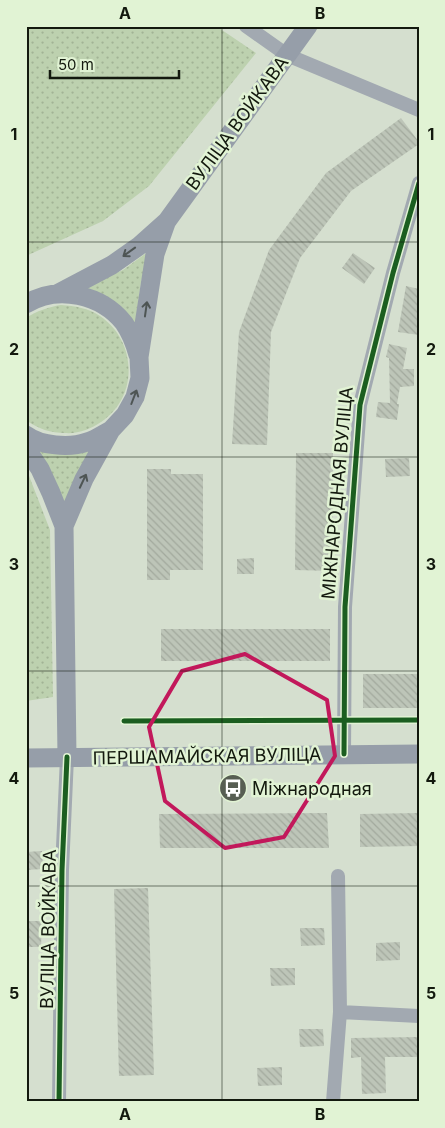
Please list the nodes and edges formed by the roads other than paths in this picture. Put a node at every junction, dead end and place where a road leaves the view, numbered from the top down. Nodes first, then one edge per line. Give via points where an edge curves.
1 (246, 26) edge
2 (308, 26) edge
3 (287, 55) junction
4 (419, 110) edge
5 (419, 183) edge
6 (167, 221) junction
7 (56, 294) junction
8 (26, 304) edge
9 (139, 357) junction
10 (111, 430) junction
11 (26, 435) edge
12 (26, 448) edge
13 (64, 526) junction
14 (344, 754) junction
15 (419, 754) edge
16 (67, 757) junction
17 (26, 758) edge
18 (338, 876) dead end
19 (340, 1012) junction
20 (419, 1016) edge
21 (59, 1102) edge
22 (333, 1102) edge

1 - 3 street
2 - 3 main road, ВУЛІЦА ВОЙКАВА
3 - 4 street
3 - 6 main road, ВУЛІЦА ВОЙКАВА
5 - 14 street, МІЖНАРОДНАЯ ВУЛІЦА via 360,405 345,607
6 -> 7 main road, ВУЛІЦА ВОЙКАВА via 112,265
9 -> 6 main road, ВУЛІЦА ВОЙКАВА via 155,254
7 - 8 main road, ВУЛІЦА ВОЙКАВА
7 - 9 main road, ВУЛІЦА ВОЙКАВА via 76,294 110,310 134,339
10 -> 9 main road, ВУЛІЦА ВОЙКАВА via 135,398 140,378
10 - 11 main road, ВУЛІЦА ВОЙКАВА via 86,443 59,446
13 -> 10 main road, ВУЛІЦА ВОЙКАВА via 84,479
12 - 13 main road, ВУЛІЦА ВОЙКАВА via 40,469
13 - 16 main road, ВУЛІЦА ВОЙКАВА
14 - 15 main road, ПЕРШАМАЙСКАЯ ВУЛІЦА
14 - 16 main road, ПЕРШАМАЙСКАЯ ВУЛІЦА
16 - 17 main road, ПЕРШАМАЙСКАЯ ВУЛІЦА
16 - 21 street, ВУЛІЦА ВОЙКАВА
18 - 19 street
19 - 20 street
19 - 22 street

